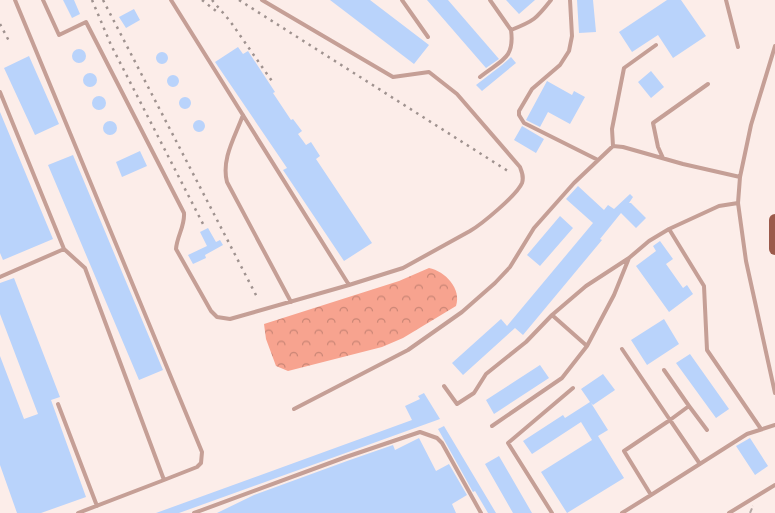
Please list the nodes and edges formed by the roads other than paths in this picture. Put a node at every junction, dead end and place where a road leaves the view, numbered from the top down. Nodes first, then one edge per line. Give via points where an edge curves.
1 (15, 0) edge
2 (43, 0) edge
3 (171, 0) edge
4 (262, 0) edge
5 (402, 0) edge
6 (490, 0) edge
7 (551, 0) edge
8 (570, 0) edge
9 (726, 0) edge
10 (511, 30) junction
11 (428, 37) dead end
12 (656, 45) dead end
13 (775, 46) edge
14 (738, 47) dead end
15 (480, 76) dead end
16 (708, 84) dead end
17 (0, 92) edge
18 (243, 115) junction
19 (613, 146) junction
20 (663, 158) junction
21 (598, 160) junction
22 (740, 177) junction
23 (738, 204) junction
24 (775, 220) edge
25 (670, 229) junction
26 (64, 249) junction
27 (775, 249) edge
28 (629, 258) junction
29 (0, 277) edge
30 (349, 285) junction
31 (291, 302) junction
32 (552, 316) junction
33 (587, 346) junction
34 (622, 348) dead end
35 (664, 370) dead end
36 (444, 386) dead end
37 (573, 388) dead end
38 (775, 393) edge
39 (58, 404) dead end
40 (690, 406) junction
41 (294, 409) dead end
42 (670, 420) junction
43 (775, 425) edge
44 (492, 426) dead end
45 (761, 429) junction
46 (707, 430) dead end
47 (700, 464) junction
48 (164, 480) junction
49 (775, 485) edge
50 (651, 494) junction
51 (97, 506) junction
52 (78, 513) edge
53 (194, 513) edge
54 (481, 513) edge
55 (552, 513) edge
56 (622, 513) edge
57 (729, 513) edge

1 - 48 lane via 202,452 201,463 197,467
2 - 31 lane via 59,35 86,22 184,213 185,222 176,249 211,312 217,317 230,319
3 - 18 lane
4 - 30 lane via 393,77 429,72 457,94 522,172 521,185 478,226 403,268
5 - 11 lane
6 - 10 lane
7 - 10 lane via 537,18
8 - 21 lane via 572,36 569,51 560,65 532,89 519,115 524,123
9 - 14 lane
10 - 15 lane via 513,44 510,54
12 - 19 lane via 624,68 612,129
13 - 22 lane via 751,125
16 - 20 lane via 653,123
17 - 26 lane
18 - 30 lane
18 - 31 lane via 224,173
19 - 20 lane
19 - 21 lane
20 - 22 lane
21 - 41 lane via 534,228 505,272 462,312 408,350
22 - 23 lane
23 - 25 lane via 719,206
23 - 38 lane via 746,261
24 - 27 main road
25 - 28 lane
25 - 45 lane via 704,286 707,350
26 - 29 lane
26 - 48 lane via 85,268
28 - 32 lane via 586,286
28 - 33 lane
30 - 31 lane
32 - 33 lane
32 - 36 lane via 486,374 474,393 457,404
33 - 44 lane via 562,378
34 - 42 lane
35 - 40 lane
37 - 55 lane via 508,443
39 - 51 lane
40 - 42 lane
40 - 46 lane
42 - 47 lane
42 - 50 lane via 624,451
43 - 45 lane
45 - 47 lane via 746,434
47 - 50 lane
48 - 51 lane
49 - 57 lane
50 - 56 lane
51 - 52 lane
53 - 54 lane via 420,432 442,443

